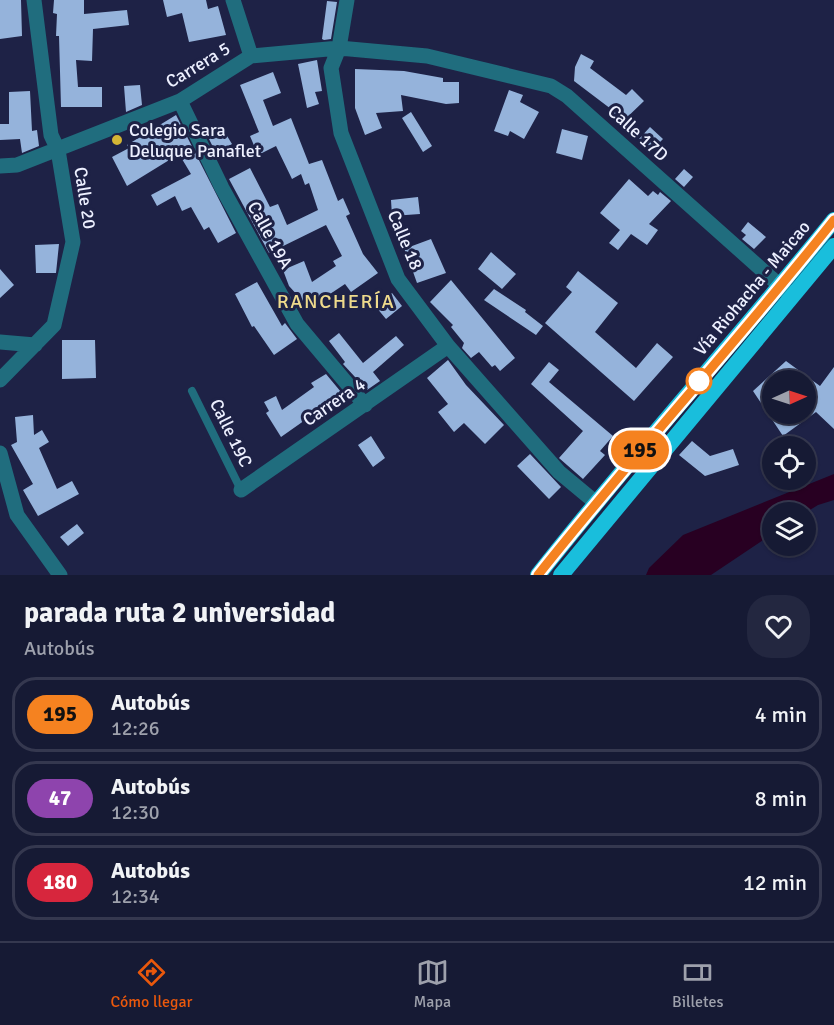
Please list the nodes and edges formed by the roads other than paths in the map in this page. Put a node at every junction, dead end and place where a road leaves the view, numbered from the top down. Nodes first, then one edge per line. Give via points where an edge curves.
1 (34, 0) edge
2 (233, 0) edge
3 (347, 0) edge
4 (339, 48) junction
5 (251, 56) junction
6 (427, 56) joint
7 (180, 101) junction
8 (58, 150) junction
9 (0, 165) edge
10 (834, 220) edge
11 (834, 246) edge
12 (786, 292) junction
13 (0, 342) edge
14 (34, 345) junction
15 (448, 346) junction
16 (0, 380) edge
17 (192, 391) dead end
18 (365, 405) junction
19 (0, 453) edge
20 (241, 490) joint
21 (595, 502) junction
22 (60, 575) edge
23 (538, 575) edge
24 (561, 575) edge

1 - 8 street, Calle 20 via 51,135
2 - 5 street
3 - 4 street, Calle 18
4 - 5 street, Carrera 5
4 - 6 street, Carrera 5
4 - 15 street, Calle 18 via 331,68 341,133 398,279
5 - 7 street, Carrera 5
6 - 12 street, Calle 17D via 552,86
7 - 8 street, Carrera 5
7 - 18 street, Calle 19A via 222,188 297,324
8 - 9 street, Carrera 5 via 17,165
8 - 14 street, Calle 20 via 73,242 54,325
10 - 12 highway, Vía Riohacha - Maicao
11 - 12 highway, Vía Riohacha - Maicao
12 - 21 highway, Vía Riohacha - Maicao
12 - 24 highway, Vía Riohacha - Maicao
13 - 14 street
14 - 16 street, Calle 20
15 - 18 street, Carrera 4
15 - 21 street, Calle 18 via 559,472
17 - 20 lane, Calle 19C
18 - 20 street, Carrera 4
19 - 22 street via 17,515
21 - 23 highway, Vía Riohacha - Maicao

